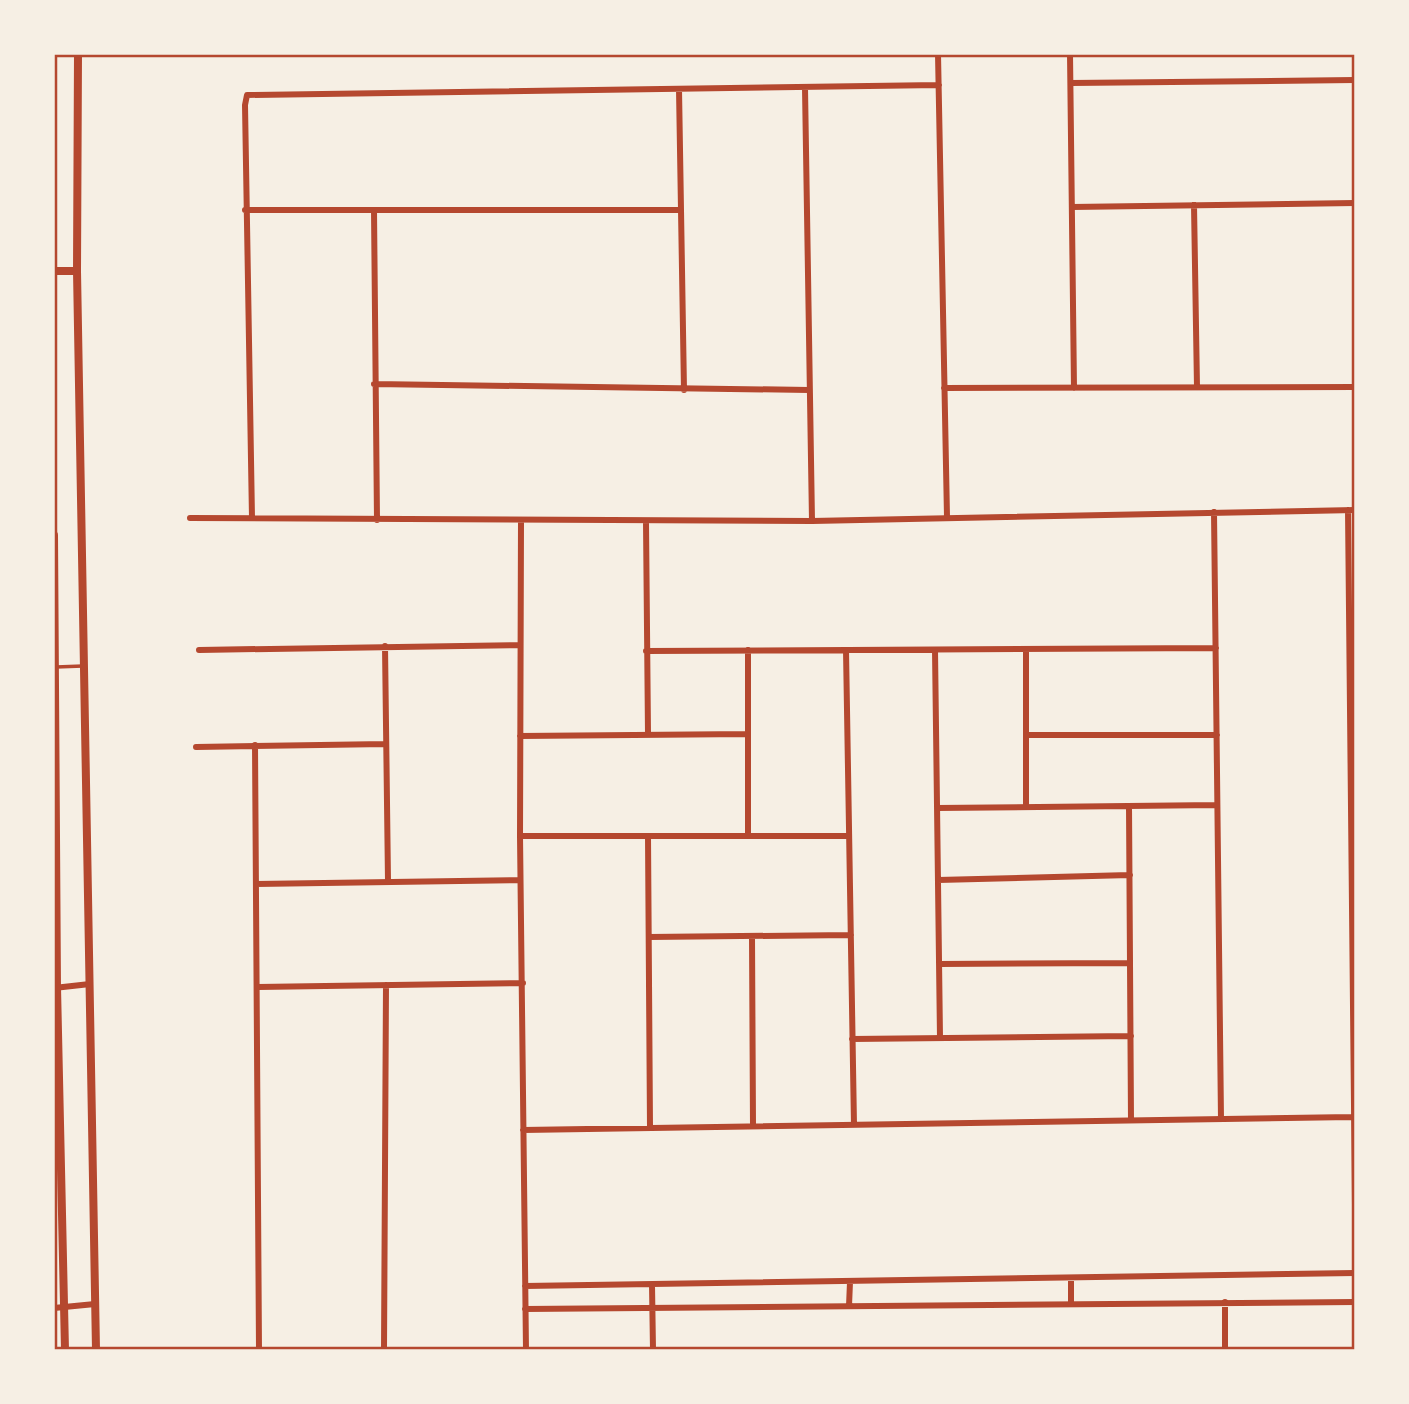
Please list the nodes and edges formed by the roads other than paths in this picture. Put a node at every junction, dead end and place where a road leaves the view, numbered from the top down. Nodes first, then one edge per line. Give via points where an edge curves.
1 (78, 54) edge
2 (938, 54) edge
3 (1070, 54) edge
4 (1355, 80) edge
5 (1071, 83) junction
6 (939, 85) junction
7 (805, 88) junction
8 (679, 89) junction
9 (1355, 203) edge
10 (1194, 205) junction
11 (1072, 206) junction
12 (373, 210) junction
13 (246, 211) junction
14 (681, 211) junction
15 (54, 271) edge
16 (77, 271) junction
17 (374, 384) junction
18 (1198, 387) junction
19 (1355, 387) edge
20 (944, 388) junction
21 (1074, 388) junction
22 (684, 390) junction
23 (809, 390) junction
24 (1351, 510) edge
25 (1214, 512) junction
26 (947, 517) junction
27 (190, 518) dead end
28 (252, 518) junction
29 (377, 520) junction
30 (812, 521) junction
31 (521, 522) junction
32 (646, 522) junction
33 (54, 535) edge
34 (1352, 626) edge
35 (520, 645) junction
36 (385, 646) junction
37 (1216, 648) junction
38 (1026, 649) junction
39 (199, 650) dead end
40 (748, 650) junction
41 (846, 650) junction
42 (934, 650) junction
43 (646, 651) junction
44 (86, 666) junction
45 (55, 667) edge
46 (648, 734) junction
47 (748, 734) junction
48 (1217, 735) junction
49 (520, 736) junction
50 (1026, 736) junction
51 (386, 744) junction
52 (255, 745) junction
53 (196, 747) dead end
54 (1129, 806) junction
55 (1217, 806) junction
56 (1026, 807) junction
57 (937, 808) junction
58 (520, 836) junction
59 (648, 836) junction
60 (748, 836) junction
61 (849, 836) junction
62 (1130, 875) junction
63 (520, 880) junction
64 (938, 880) junction
65 (388, 881) junction
66 (256, 884) junction
67 (1353, 904) edge
68 (850, 935) junction
69 (752, 936) junction
70 (649, 937) junction
71 (1130, 963) junction
72 (939, 964) junction
73 (523, 983) junction
74 (90, 984) junction
75 (386, 985) junction
76 (258, 987) junction
77 (56, 988) edge
78 (1353, 1020) edge
79 (1131, 1036) junction
80 (940, 1038) junction
81 (852, 1039) junction
82 (1352, 1117) junction
83 (1221, 1119) junction
84 (1131, 1120) junction
85 (854, 1125) junction
86 (754, 1126) junction
87 (650, 1128) junction
88 (523, 1130) junction
89 (1355, 1204) edge
90 (1355, 1273) edge
91 (1071, 1278) junction
92 (850, 1282) junction
93 (652, 1285) junction
94 (525, 1286) junction
95 (1225, 1302) junction
96 (1355, 1302) edge
97 (1071, 1303) junction
98 (95, 1304) junction
99 (849, 1306) junction
100 (59, 1308) edge
101 (653, 1308) junction
102 (525, 1309) junction
103 (65, 1350) edge
104 (96, 1350) edge
105 (259, 1350) edge
106 (384, 1350) edge
107 (526, 1350) edge
108 (653, 1350) edge
109 (1225, 1350) edge

1 - 16 street
2 - 6 street
3 - 5 street
4 - 5 street
5 - 11 street
6 - 7 street
6 - 20 street
7 - 8 street
7 - 23 street
8 - 13 street via 247,95
8 - 14 street
9 - 10 street
10 - 11 street
10 - 18 street
11 - 21 street
12 - 13 street
12 - 14 street
12 - 17 street
13 - 28 street
14 - 22 street
15 - 16 street
16 - 44 street
17 - 22 street
17 - 29 street
18 - 19 street
18 - 21 street
20 - 21 street
20 - 26 street
22 - 23 street
23 - 30 street
24 - 25 street
24 - 34 street
25 - 26 street
25 - 37 street
26 - 30 street
27 - 28 street
28 - 29 street
29 - 31 street
30 - 32 street
31 - 32 street
31 - 35 street
32 - 43 street
33 - 45 street
34 - 67 street
35 - 36 street
35 - 49 street
36 - 39 street
36 - 51 street
37 - 38 street
37 - 48 street
38 - 42 street
38 - 50 street
40 - 41 street
40 - 43 street
40 - 47 street
41 - 42 street
41 - 61 street
42 - 57 street
43 - 46 street
44 - 45 lane
44 - 74 street
45 - 77 street
46 - 47 street
46 - 49 street
47 - 60 street
48 - 50 street
48 - 55 street
49 - 58 street
50 - 56 street
51 - 52 street
51 - 65 street
52 - 53 street
52 - 66 street
54 - 55 street
54 - 56 street
54 - 62 street
55 - 83 street
56 - 57 street
57 - 64 street
58 - 59 street
58 - 63 street
59 - 60 street
59 - 70 street
60 - 61 street
61 - 68 street
62 - 64 street
62 - 71 street
63 - 65 street
63 - 73 street
64 - 72 street
65 - 66 street
66 - 76 street
67 - 78 street
68 - 69 street
68 - 81 street
69 - 70 street
69 - 86 street
70 - 87 street
71 - 72 street
71 - 79 street
72 - 80 street
73 - 75 street
73 - 88 street
74 - 77 street
74 - 98 street
75 - 76 street
75 - 106 street
76 - 105 street
77 - 100 street
78 - 82 street
79 - 80 street
79 - 84 street
80 - 81 street
81 - 85 street
82 - 83 street
82 - 89 street
83 - 84 street
84 - 85 street
85 - 86 street
86 - 87 street
87 - 88 street
88 - 94 street
90 - 91 street
91 - 92 street
91 - 97 street
92 - 93 street
92 - 99 street
93 - 94 street
93 - 101 street
94 - 102 street
95 - 96 street
95 - 97 street
95 - 109 street
97 - 99 street
98 - 100 street
98 - 104 street
99 - 101 street
100 - 103 street
101 - 102 street
101 - 108 street
102 - 107 street

